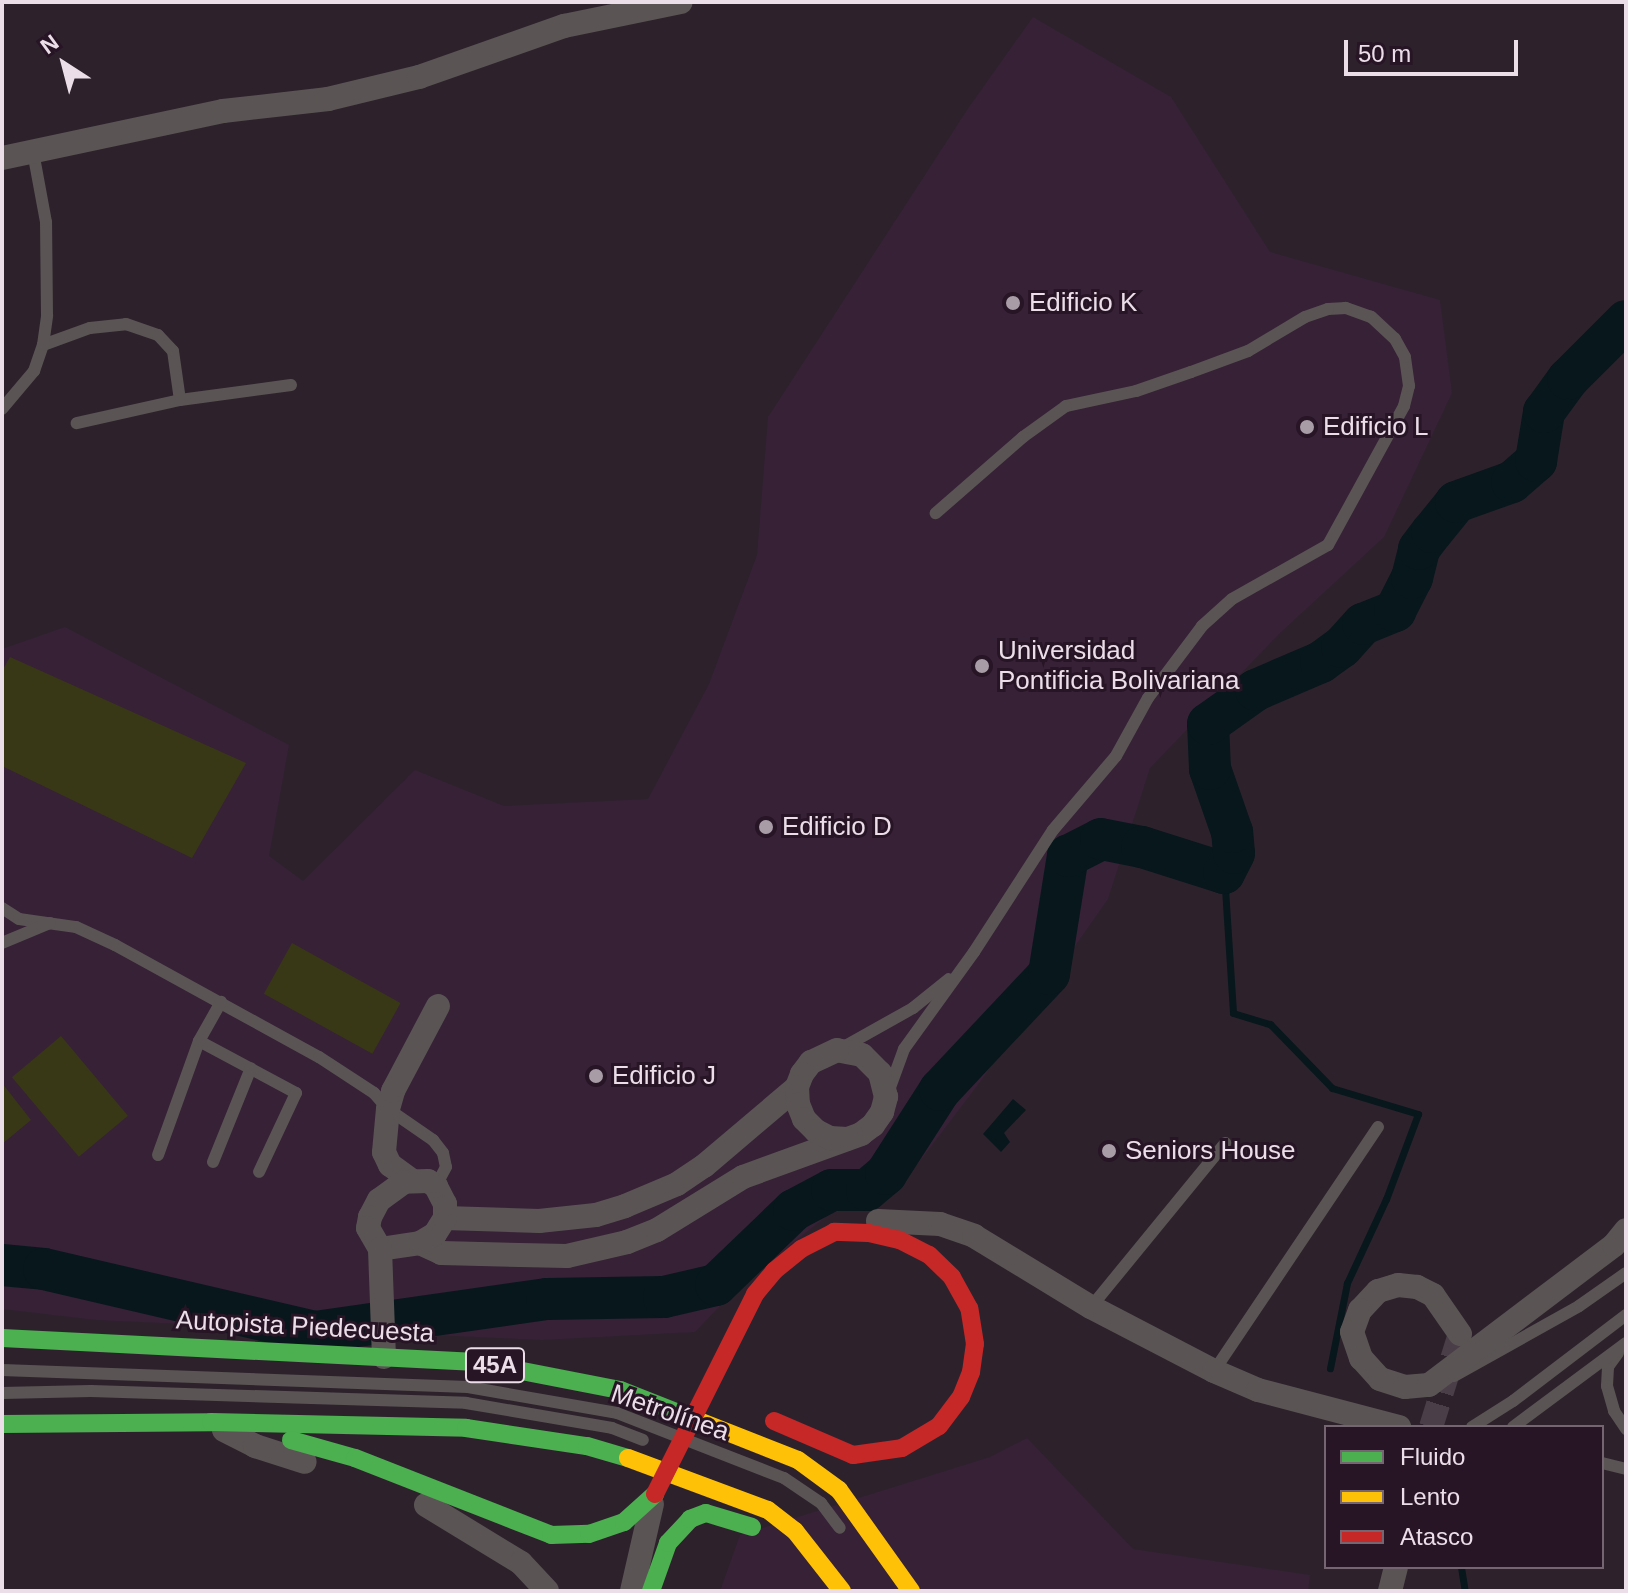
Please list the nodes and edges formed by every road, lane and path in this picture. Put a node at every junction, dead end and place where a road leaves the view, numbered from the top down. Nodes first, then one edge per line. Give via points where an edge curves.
1 (681, 2) edge
2 (33, 152) junction
3 (2, 158) edge
4 (43, 345) junction
5 (291, 385) dead end
6 (180, 400) junction
7 (2, 409) edge
8 (77, 423) dead end
9 (936, 513) dead end
10 (2, 908) edge
11 (50, 923) junction
12 (2, 943) edge
13 (966, 964) junction
14 (221, 1002) junction
15 (438, 1006) dead end
16 (199, 1041) junction
17 (837, 1050) junction
18 (251, 1068) junction
19 (797, 1087) junction
20 (886, 1097) junction
21 (388, 1109) junction
22 (1378, 1127) dead end
23 (847, 1139) junction
24 (1225, 1143) dead end
25 (158, 1155) dead end
26 (213, 1162) dead end
27 (259, 1172) dead end
28 (411, 1180) junction
29 (436, 1186) junction
30 (445, 1218) junction
31 (1626, 1230) edge
32 (834, 1232) junction
33 (420, 1243) junction
34 (380, 1249) junction
35 (1626, 1273) edge
36 (1091, 1307) junction
37 (1624, 1319) edge
38 (1460, 1334) dead end
39 (2, 1338) edge
40 (1625, 1343) edge
41 (384, 1357) junction
42 (2, 1370) edge
43 (1214, 1371) junction
44 (1429, 1385) junction
45 (620, 1390) junction
46 (2, 1393) edge
47 (728, 1402) dead end
48 (756, 1413) dead end
49 (211, 1422) junction
50 (2, 1424) edge
51 (1391, 1425) edge
52 (1475, 1425) edge
53 (1516, 1425) edge
54 (1626, 1429) edge
55 (654, 1444) dead end
56 (668, 1449) dead end
57 (695, 1460) dead end
58 (1604, 1464) edge
59 (1626, 1469) edge
60 (655, 1494) junction
61 (849, 1541) dead end
62 (814, 1553) junction
63 (1396, 1569) edge
64 (547, 1591) edge
65 (632, 1591) edge
66 (651, 1591) edge
67 (842, 1591) edge
68 (911, 1591) edge
69 (1390, 1591) edge

1 - 2 street via 564,26 419,77 328,99 223,111
2 - 3 street
2 - 4 lane via 46,222
4 - 6 lane via 90,328 126,324 158,335 173,351
4 - 7 lane via 34,371
5 - 6 lane
6 - 8 lane
9 - 13 lane via 1066,406 1136,391 1248,351 1328,309 1346,308 1371,317 1395,339 1405,357 1409,386 1404,406 1328,545 1232,599 1202,626 1148,698 1104,774 1053,830
10 - 11 lane via 19,919
11 - 12 lane
11 - 14 lane via 102,939
13 - 17 lane via 913,1008
13 - 20 lane via 904,1049
14 - 16 lane
14 - 21 lane via 319,1057 374,1093
15 - 21 street
16 - 18 lane
16 - 25 lane
17 - 19 street via 811,1062
17 - 20 street via 862,1055 872,1063
18 - 26 lane
18 - 27 lane via 296,1093
19 - 23 street via 804,1119 830,1138
19 - 30 street via 704,1166 625,1206 539,1221
20 - 23 street via 873,1125
21 - 28 street via 384,1152 390,1165
21 - 29 lane via 443,1153 446,1167
22 - 43 lane
23 - 33 street via 743,1177 689,1213 627,1242 567,1256 441,1253
24 - 36 lane
28 - 29 street
28 - 34 street via 379,1200 370,1217 368,1228
29 - 30 street
30 - 33 street via 435,1234
31 - 44 street via 1614,1245
32 - 36 street via 868,1221 940,1224 974,1236
32 - 48 highway via 899,1240 929,1255 952,1277 969,1308 975,1344 961,1397 939,1426 902,1448 871,1455 853,1455
32 - 60 highway, bridge via 801,1249 755,1294
33 - 34 street
34 - 41 street
35 - 44 lane via 1465,1373
36 - 43 street
37 - 52 lane
38 - 44 street via 1433,1295 1417,1287 1378,1291 1360,1310 1352,1332 1361,1358 1380,1379 1405,1387
39 - 41 highway, Autopista Piedecuesta / 45A
40 - 53 lane
40 - 54 lane via 1608,1367 1607,1386
41 - 45 highway, Autopista Piedecuesta / 45A via 476,1362
42 - 61 lane, Metrolínea via 468,1387 617,1413 784,1478 821,1503
43 - 51 street via 1258,1390
45 - 47 highway
45 - 68 highway, Autopista Piedecuesta / 45A via 798,1460 839,1490
46 - 55 lane, Metrolínea via 466,1403 612,1428
49 - 50 highway
49 - 60 highway via 355,1458 551,1535 589,1534 624,1522
49 - 62 highway via 466,1428 599,1448 768,1510
49 - 64 street via 255,1446 406,1495 487,1539 521,1563
56 - 57 lane, Metrolínea
58 - 59 lane
60 - 65 street
62 - 66 highway via 706,1513 677,1530
62 - 67 highway
63 - 69 street

